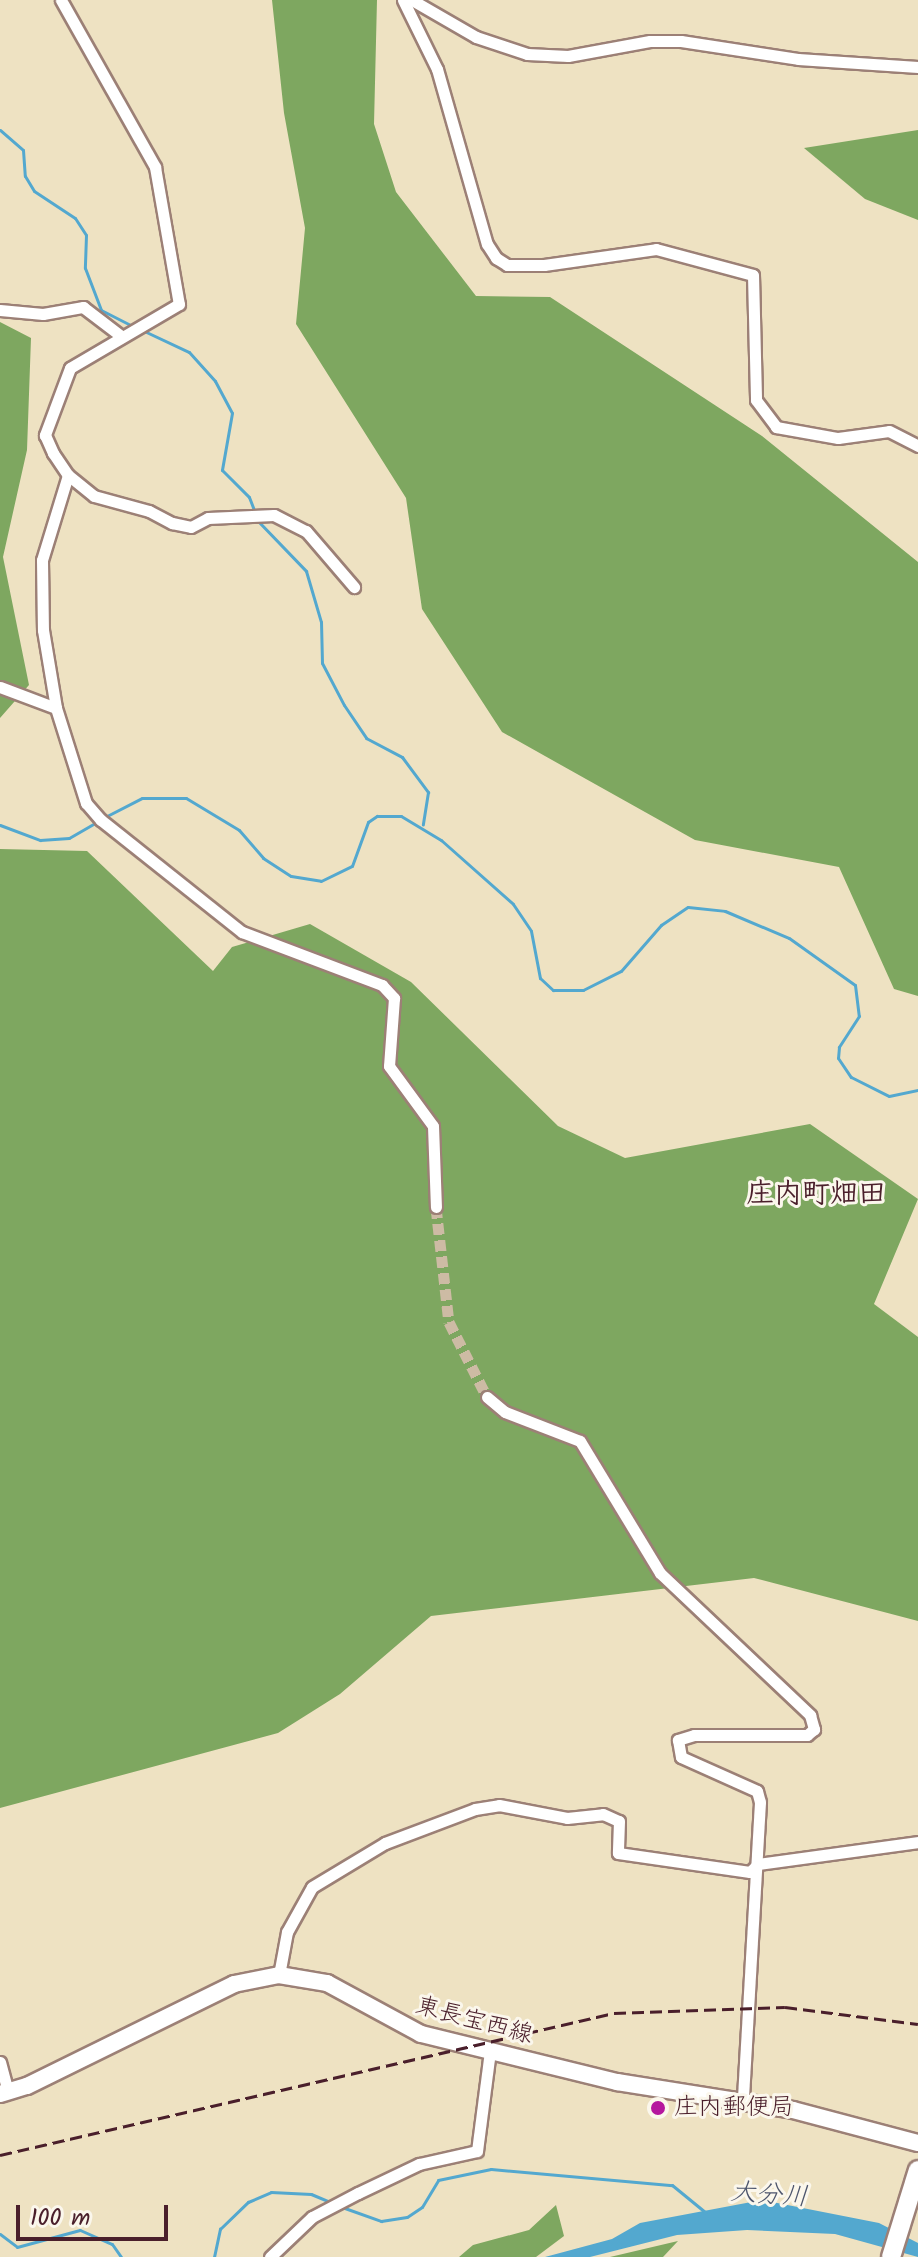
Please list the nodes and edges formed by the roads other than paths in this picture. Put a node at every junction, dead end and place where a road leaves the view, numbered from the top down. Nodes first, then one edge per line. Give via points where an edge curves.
1 (61, 0) edge
2 (403, 0) edge
3 (412, 0) edge
4 (918, 67) edge
5 (0, 310) edge
6 (121, 336) junction
7 (918, 446) edge
8 (68, 475) junction
9 (354, 587) dead end
10 (0, 687) edge
11 (56, 708) junction
12 (436, 1207) tunnel mouth
13 (487, 1397) tunnel mouth
14 (918, 1842) edge
15 (758, 1864) junction
16 (279, 1975) junction
17 (490, 2051) junction
18 (0, 2062) edge
19 (4, 2093) edge
20 (743, 2101) junction
21 (918, 2143) edge
22 (916, 2177) edge
23 (270, 2257) edge
24 (891, 2257) edge

1 - 6 street via 155,167 169,230 179,304
2 - 7 street via 437,69 487,244 496,258 507,265 544,265 656,249 753,275 756,400 776,427 838,438 889,431
3 - 4 street via 476,37 527,54 568,56 650,41 681,41 798,59
5 - 6 street via 43,314 83,307
6 - 8 street via 81,360 65,382 45,435
8 - 9 street via 103,502 191,527 208,518 274,515 306,531
8 - 11 street via 42,560
10 - 11 street
11 - 12 street via 86,803 101,820 242,932 382,985 394,998 389,1066 433,1126
13 - 15 street via 505,1412 580,1441 660,1573 810,1715 814,1729 807,1735 694,1735 678,1740 681,1757 757,1791
14 - 15 street
15 - 16 street via 750,1872 618,1853 619,1821 603,1814 567,1818 499,1805 475,1809 385,1843 312,1887 287,1932
15 - 20 street
16 - 17 main road, 東長宝西線 via 327,1983 396,2024
16 - 19 main road, 東長宝西線 via 234,1984
17 - 20 main road, 東長宝西線 via 617,2082
17 - 23 street via 477,2151 419,2164 358,2193 312,2217
18 - 19 street
20 - 21 main road, 東長宝西線
22 - 24 main road

